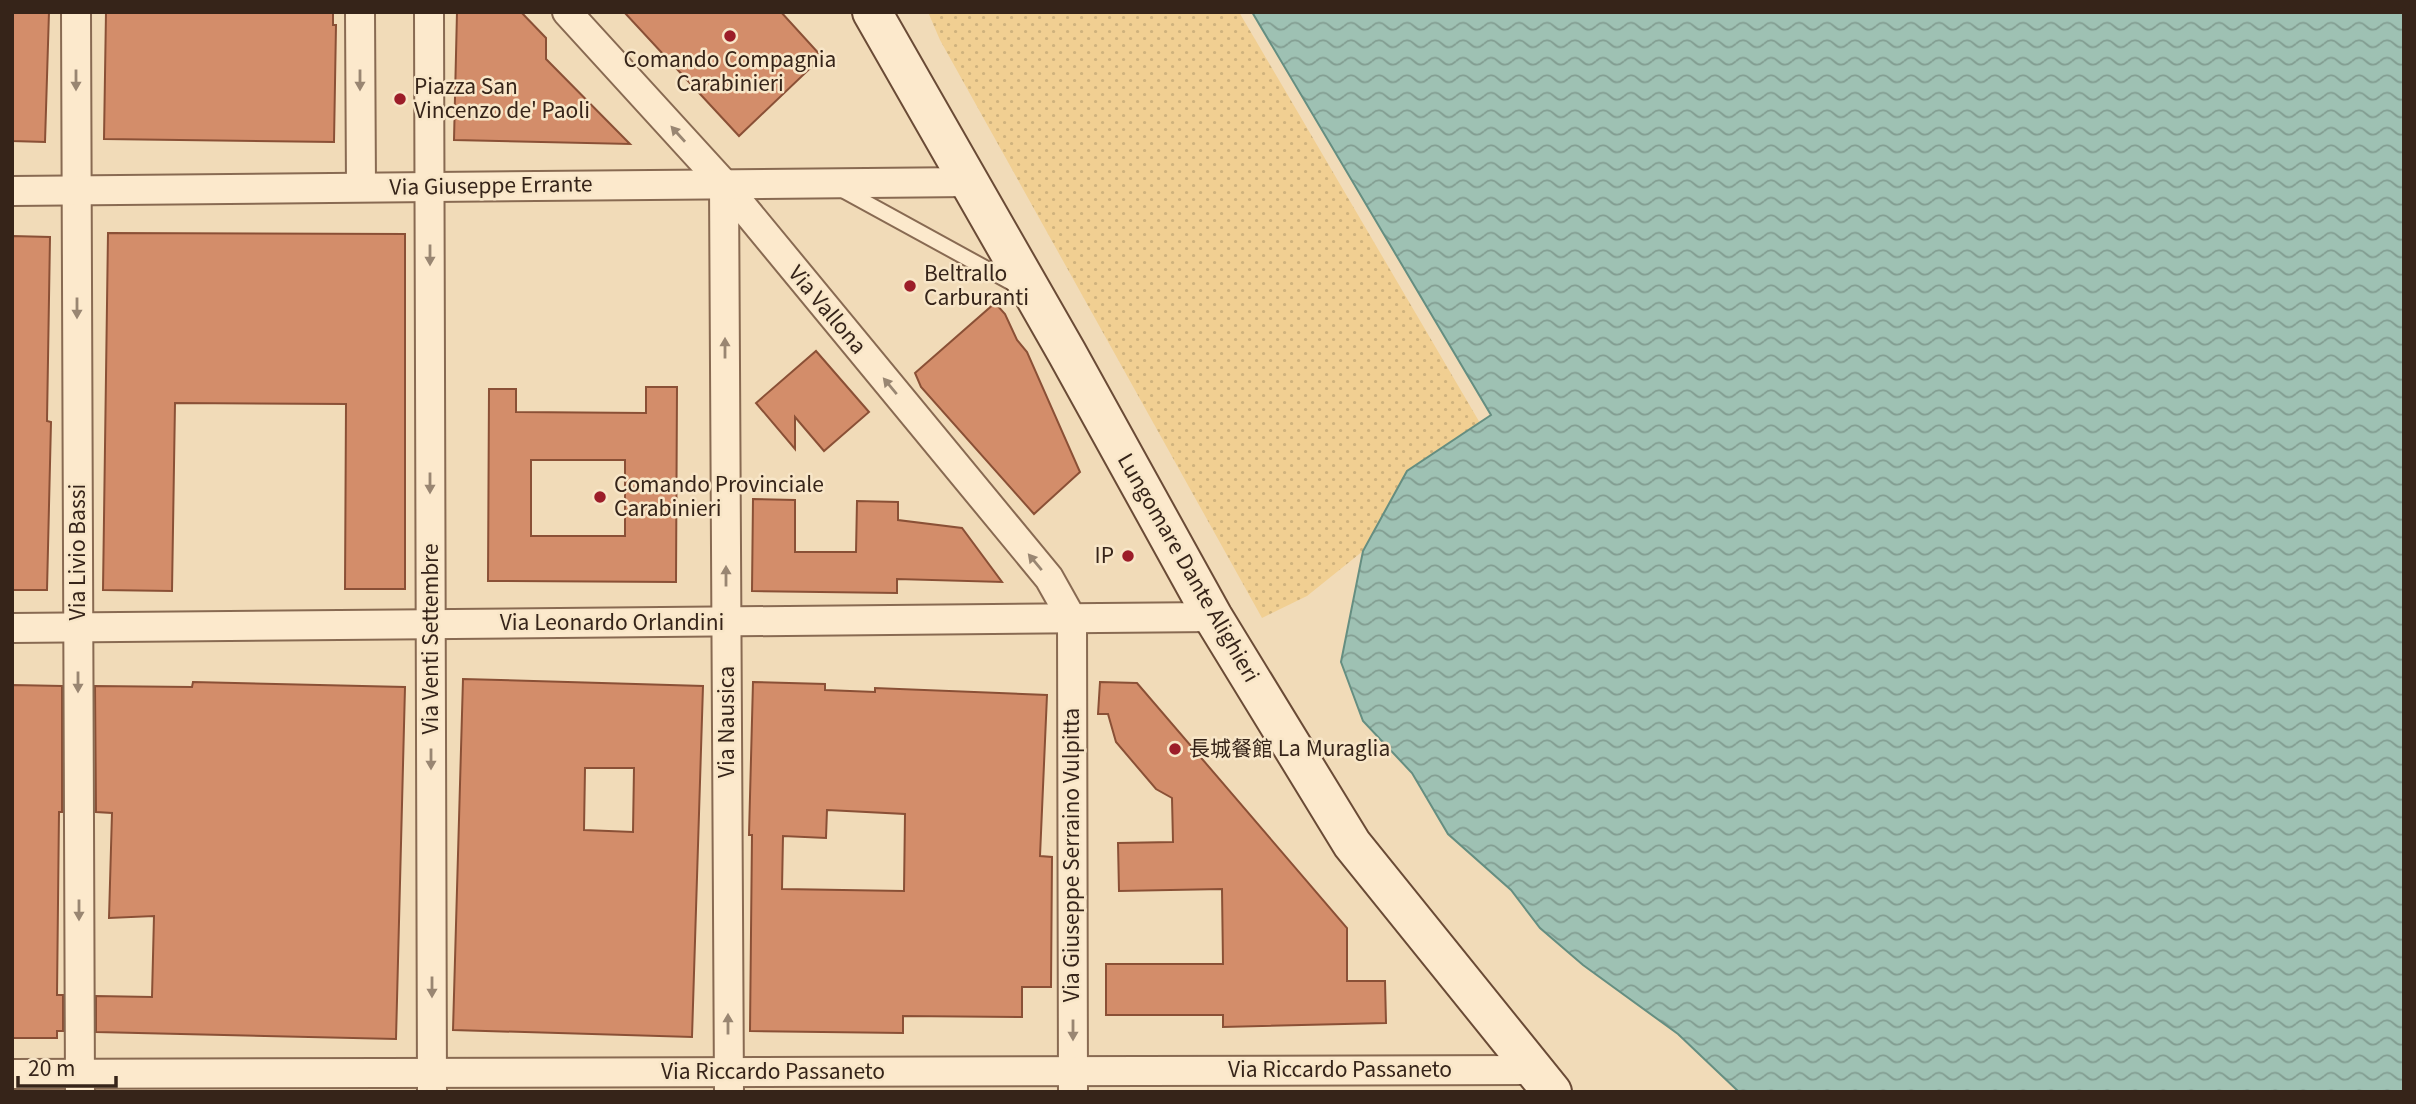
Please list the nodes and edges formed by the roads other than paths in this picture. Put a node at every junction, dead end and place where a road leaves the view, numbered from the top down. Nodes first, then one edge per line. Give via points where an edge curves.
1 (76, 12) edge
2 (360, 12) edge
3 (429, 12) edge
4 (567, 12) edge
5 (872, 12) edge
6 (970, 182) junction
7 (830, 183) junction
8 (724, 184) junction
9 (361, 187) junction
10 (429, 187) junction
11 (77, 190) junction
12 (12, 191) edge
13 (1033, 295) junction
14 (1213, 617) junction
15 (1072, 619) junction
16 (726, 622) junction
17 (431, 624) junction
18 (12, 628) edge
19 (78, 628) junction
20 (12, 1074) edge
21 (1351, 1081) edge
22 (1543, 1081) edge
23 (728, 1082) edge
24 (1073, 1082) edge
25 (80, 1083) edge
26 (432, 1083) edge

1 -> 11 street, Via Livio Bassi
2 -> 9 street
3 - 10 street, Via Venti Settembre
8 -> 4 street, Via Vallona
5 - 6 main road, Lungomare Dante Alighieri
6 - 7 street, Via Giuseppe Errante
6 - 13 main road, Lungomare Dante Alighieri
7 - 8 street, Via Giuseppe Errante
7 - 13 lane
8 - 10 street, Via Giuseppe Errante
15 -> 8 street, Via Vallona via 1049,578
16 -> 8 street, Via Nausica
9 - 10 street, Via Giuseppe Errante
9 - 11 street, Via Giuseppe Errante
10 -> 17 street, Via Venti Settembre
11 - 12 street, Via Giuseppe Errante
11 -> 19 street, Via Livio Bassi
13 - 14 main road, Lungomare Dante Alighieri
14 - 15 street, Via Leonardo Orlandini
14 - 22 main road, Lungomare Dante Alighieri via 1352,844
15 - 16 street, Via Leonardo Orlandini
15 -> 24 street, Via Giuseppe Serraino Vulpitta
16 - 17 street, Via Leonardo Orlandini
23 -> 16 street, Via Nausica
17 - 19 street, Via Leonardo Orlandini
17 -> 26 street, Via Venti Settembre
18 - 19 street, Via Leonardo Orlandini
19 -> 25 street, Via Livio Bassi
20 - 25 street, Via Riccardo Passaneto
21 - 22 street, Via Riccardo Passaneto
21 - 24 street, Via Riccardo Passaneto
23 - 24 street, Via Riccardo Passaneto
23 - 26 street, Via Riccardo Passaneto
25 - 26 street, Via Riccardo Passaneto

